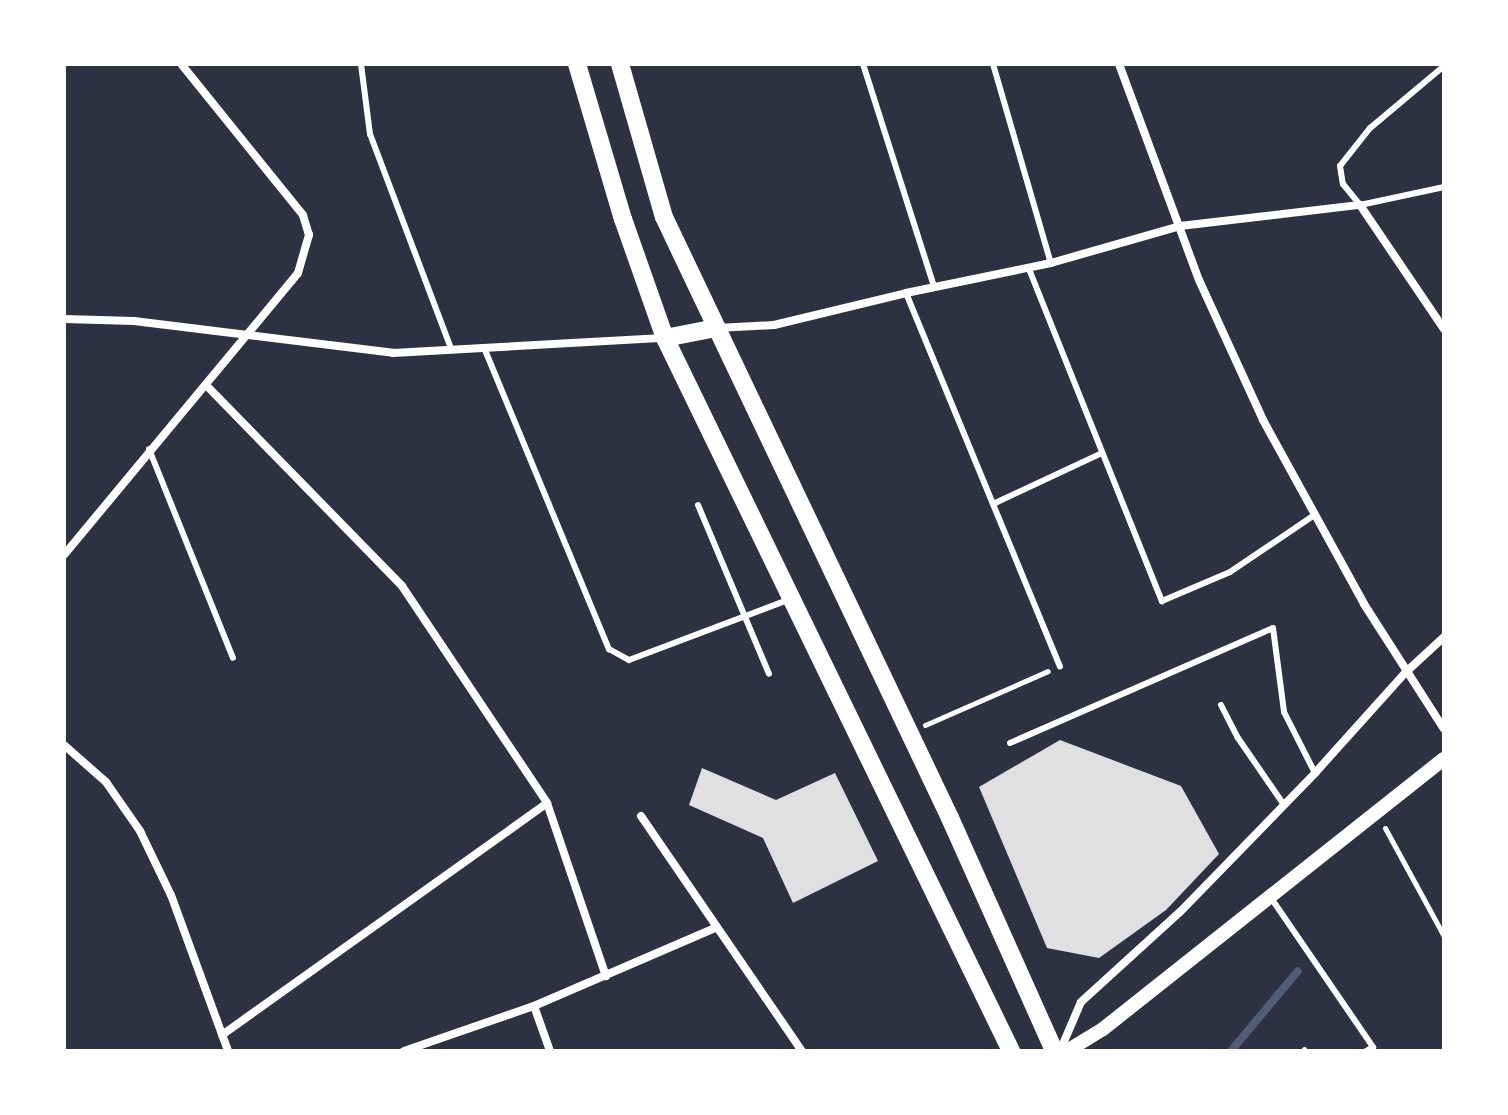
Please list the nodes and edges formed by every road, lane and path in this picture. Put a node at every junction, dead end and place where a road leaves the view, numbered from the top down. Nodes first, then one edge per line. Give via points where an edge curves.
1 (181, 64) edge
2 (361, 64) edge
3 (577, 64) edge
4 (620, 64) edge
5 (863, 64) edge
6 (993, 64) edge
7 (1119, 64) edge
8 (1444, 66) edge
9 (1444, 187) edge
10 (1360, 205) junction
11 (1180, 226) junction
12 (1051, 263) junction
13 (1029, 269) junction
14 (934, 287) junction
15 (906, 293) junction
16 (64, 319) edge
17 (716, 328) junction
18 (1444, 329) edge
19 (246, 337) junction
20 (665, 338) junction
21 (451, 348) junction
22 (485, 350) junction
23 (206, 385) junction
24 (149, 449) junction
25 (1102, 453) junction
26 (993, 504) junction
27 (698, 505) dead end
28 (1313, 516) junction
29 (64, 555) edge
30 (793, 598) junction
31 (746, 617) junction
32 (1444, 637) edge
33 (233, 658) dead end
34 (1060, 666) joint
35 (1406, 672) junction
36 (769, 674) dead end
37 (1221, 705) dead end
38 (924, 725) dead end
39 (1444, 729) edge
40 (1010, 743) dead end
41 (64, 745) edge
42 (1444, 759) edge
43 (1315, 773) junction
44 (547, 803) junction
45 (1284, 805) junction
46 (1377, 814) junction
47 (641, 816) dead end
48 (1271, 897) junction
49 (717, 927) junction
50 (1444, 936) edge
51 (606, 976) junction
52 (534, 1006) junction
53 (222, 1035) junction
54 (1369, 1049) edge
55 (228, 1051) edge
56 (404, 1051) edge
57 (550, 1051) edge
58 (802, 1051) edge
59 (1011, 1051) edge
60 (1057, 1051) edge
61 (1067, 1051) edge

1 - 19 street via 303,215 309,235 298,273
2 - 21 lane via 370,134
3 - 20 main road
4 - 17 main road via 664,217
5 - 14 lane
6 - 12 lane
7 - 11 street
8 - 10 lane via 1370,128 1340,166 1343,184
9 - 10 lane
10 - 11 street
10 - 18 street
11 - 12 street
11 - 28 street via 1227,346
12 - 13 street
13 - 14 street
13 - 25 lane
14 - 15 street
15 - 17 street via 774,325
15 - 26 lane
16 - 19 street via 134,321
17 - 20 main road
17 - 60 main road
19 - 21 street via 393,353
19 - 23 street
20 - 22 street
20 - 30 main road
21 - 22 street
22 - 31 lane via 609,649 629,660
23 - 24 street
23 - 44 street via 402,586
24 - 29 street
24 - 33 lane
25 - 26 lane
25 - 28 lane via 1162,601 1230,572
26 - 34 lane
27 - 31 lane
28 - 35 street
30 - 31 lane
30 - 59 main road
31 - 36 lane
32 - 35 street
34 - 38 path
35 - 39 street
35 - 43 street
37 - 45 lane
40 - 43 lane via 1273,628 1284,712
41 - 53 street via 106,782 140,831 171,895
42 - 46 street
43 - 45 street
44 - 51 street
44 - 53 street
45 - 60 street via 1180,912 1081,1002
46 - 48 street
46 - 50 path
47 - 49 street
48 - 54 lane
48 - 61 street via 1103,1029
49 - 51 street
49 - 58 street
51 - 52 street
52 - 56 street
52 - 57 street
53 - 55 street

